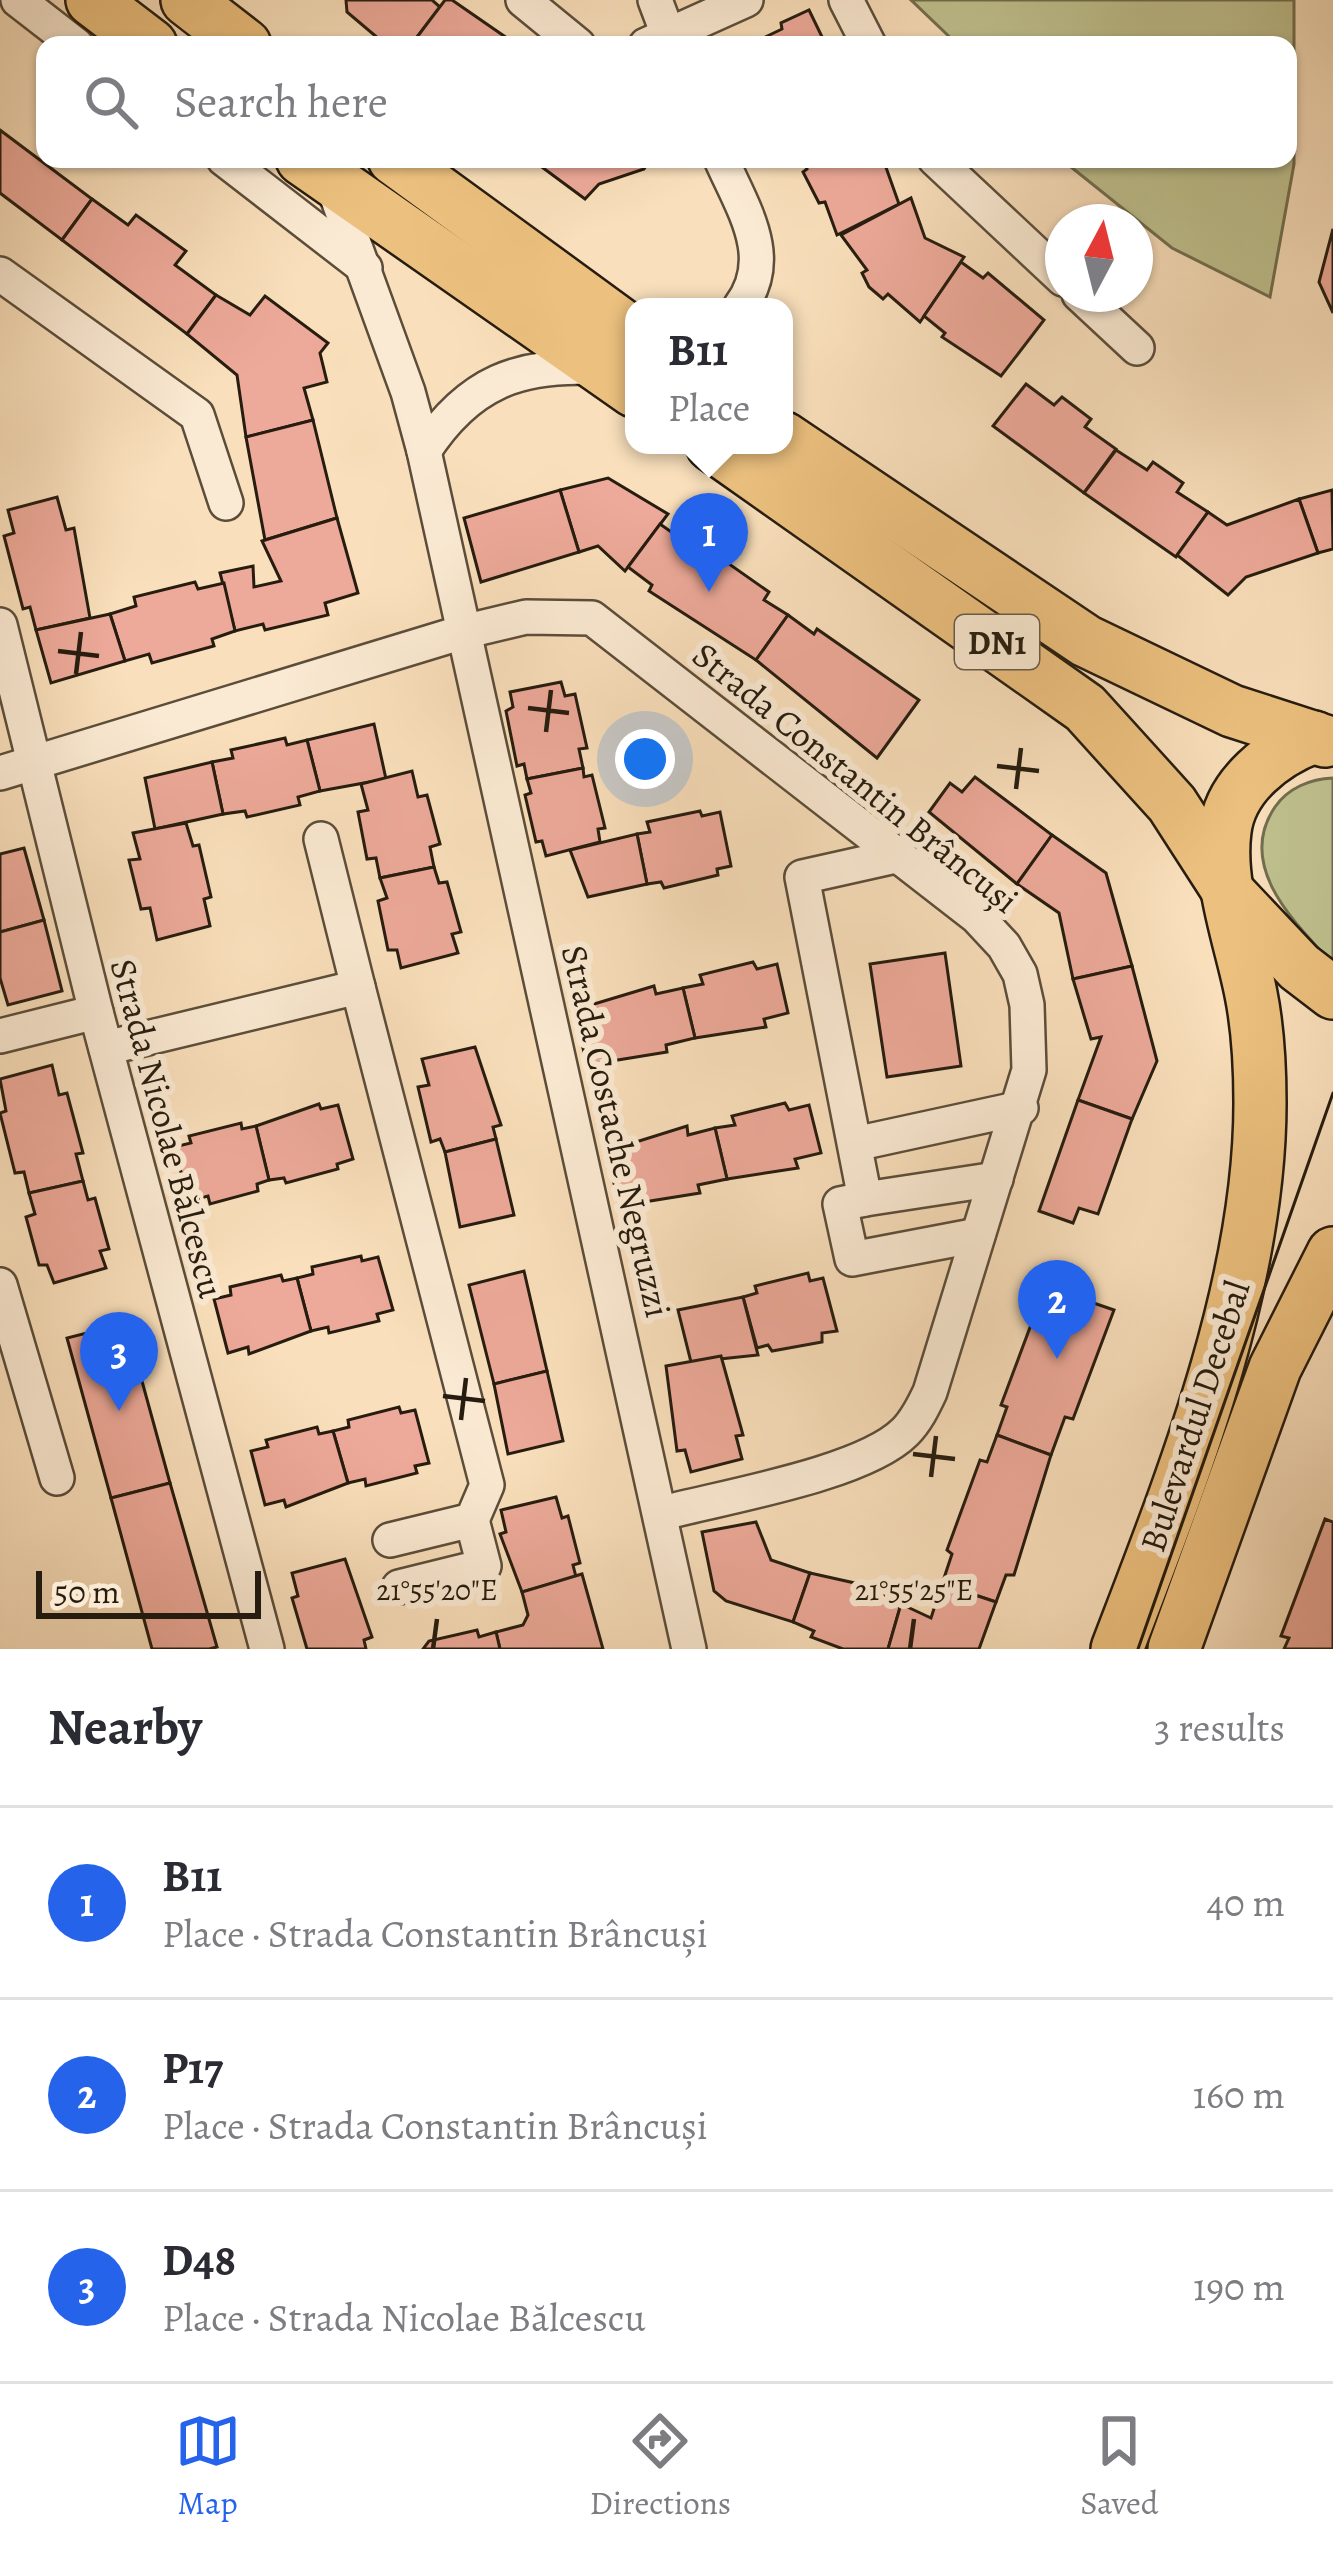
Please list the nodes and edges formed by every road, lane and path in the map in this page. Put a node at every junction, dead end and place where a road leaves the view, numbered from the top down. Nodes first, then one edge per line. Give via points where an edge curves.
1 (18, 0) edge
2 (92, 0) edge
3 (523, 0) edge
4 (655, 0) edge
5 (746, 0) edge
6 (846, 0) edge
7 (190, 1) edge
8 (64, 36) edge
9 (140, 36) edge
10 (234, 36) edge
11 (567, 36) edge
12 (661, 36) edge
13 (674, 36) edge
14 (864, 36) edge
15 (236, 168) edge
16 (404, 168) edge
17 (725, 168) edge
18 (944, 168) edge
19 (317, 170) edge
20 (1045, 262) edge
21 (366, 268) junction
22 (2, 278) edge
23 (747, 298) edge
24 (1098, 312) edge
25 (1137, 348) dead end
26 (623, 364) edge
27 (793, 444) edge
28 (424, 452) junction
29 (725, 454) edge
30 (226, 502) dead end
31 (0, 625) edge
32 (464, 632) junction
33 (1324, 740) edge
34 (33, 763) junction
35 (0, 773) edge
36 (320, 839) dead end
37 (896, 856) junction
38 (1229, 894) junction
39 (358, 987) junction
40 (1333, 993) edge
41 (96, 1012) junction
42 (0, 1036) edge
43 (106, 1048) junction
44 (1021, 1108) junction
45 (855, 1144) junction
46 (996, 1179) junction
47 (866, 1199) junction
48 (978, 1235) junction
49 (1333, 1253) edge
50 (0, 1285) edge
51 (57, 1478) dead end
52 (663, 1513) junction
53 (472, 1520) junction
54 (390, 1540) dead end
55 (400, 1587) dead end
56 (266, 1649) edge
57 (689, 1649) edge
58 (1117, 1649) edge
59 (1174, 1649) edge

1 - 8 street
2 - 9 main road
3 - 11 street
4 - 12 street
5 - 13 street
6 - 14 street
7 - 10 main road
15 - 21 street
16 - 26 main road
17 - 23 street via 760,259
18 - 20 street
19 - 21 street, Strada Costache Negruzzi
19 - 26 main road
21 - 28 street, Strada Costache Negruzzi
22 - 30 street via 197,415
24 - 25 street
26 - 28 street via 530,369 463,400
27 - 33 main road, DN1 via 1086,641 1212,703
28 - 32 street, Strada Costache Negruzzi
29 - 38 main road, DN1 via 1085,708 1172,804
31 - 34 street, Strada Nicolae Bălcescu
32 - 34 street, Strada Constantin Brâncuși
32 - 37 street, Strada Constantin Brâncuși via 526,617 592,619
32 - 52 street, Strada Costache Negruzzi
33 - 38 main road, DN1 via 1282,749 1232,804 1225,830
34 - 35 street, Strada Constantin Brâncuși
34 - 41 street, Strada Nicolae Bălcescu
36 - 39 street
37 - 44 street, Strada Constantin Brâncuși via 977,916 1020,974 1030,1041
37 - 45 street via 802,878
38 - 40 main road, DN1
38 - 58 main road, Bulevardul Decebal via 1258,1033 1257,1189 1224,1344
39 - 43 street
39 - 53 street via 487,1485
41 - 42 street
41 - 43 street, Strada Nicolae Bălcescu
43 - 56 street, Strada Nicolae Bălcescu
44 - 45 street
44 - 46 street, Strada Constantin Brâncuși
45 - 47 street
46 - 47 street
46 - 48 street, Strada Constantin Brâncuși
47 - 48 street via 840,1204 852,1259
48 - 52 street, Strada Constantin Brâncuși via 930,1392 902,1435 852,1463
49 - 59 main road, Bulevardul Decebal via 1275,1368
50 - 51 street
52 - 57 street, Strada Costache Negruzzi
53 - 54 street
53 - 55 street via 484,1567

